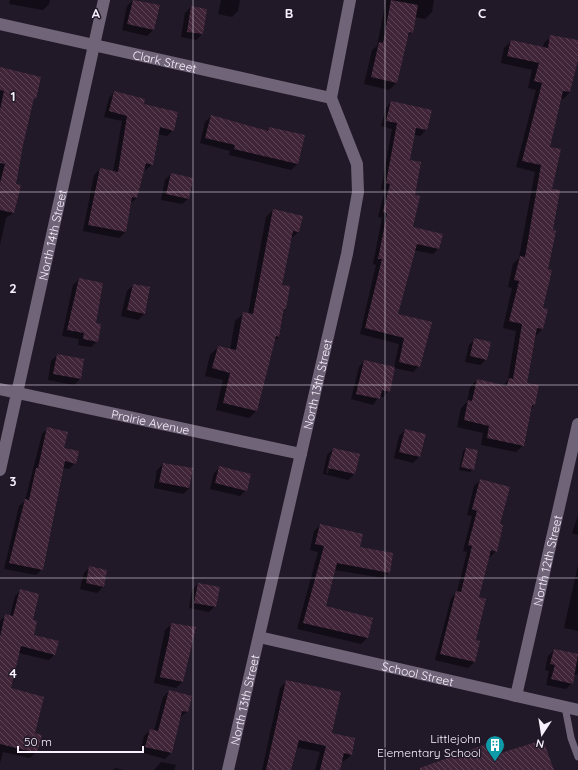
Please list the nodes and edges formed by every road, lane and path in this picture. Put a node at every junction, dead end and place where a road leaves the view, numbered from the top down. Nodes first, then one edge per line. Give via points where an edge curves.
1 (104, 0) edge
2 (350, 0) edge
3 (0, 24) edge
4 (95, 46) junction
5 (331, 98) junction
6 (0, 389) edge
7 (18, 393) junction
8 (578, 424) edge
9 (301, 454) junction
10 (0, 470) edge
11 (258, 637) junction
12 (516, 696) junction
13 (565, 707) junction
14 (578, 710) edge
15 (578, 757) edge
16 (228, 770) edge

1 - 4 street, North 14th Street
2 - 5 street
3 - 4 street, Clark Street
4 - 5 street, Clark Street
4 - 7 street, North 14th Street
5 - 9 street, North 13th Street via 357,164 358,192 347,254
6 - 7 street, Prairie Avenue
7 - 9 street, Prairie Avenue
7 - 10 street, North 14th Street
8 - 12 street, North 12th Street
9 - 11 street, North 13th Street
11 - 12 street, School Street
11 - 16 street, North 13th Street
12 - 13 street, School Street
13 - 14 street, School Street
13 - 15 lane

